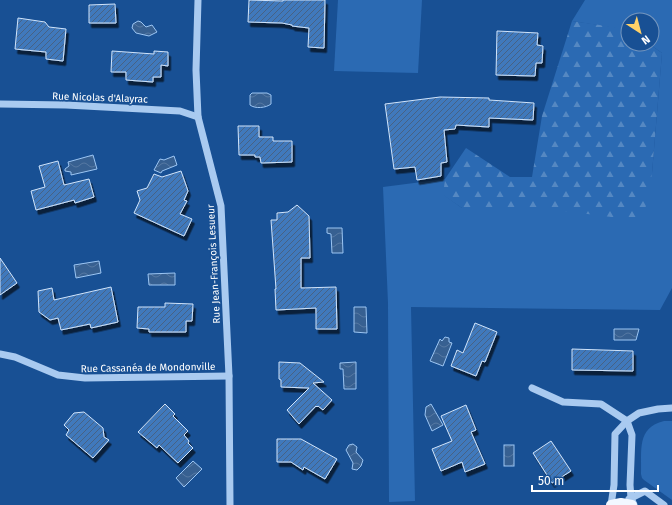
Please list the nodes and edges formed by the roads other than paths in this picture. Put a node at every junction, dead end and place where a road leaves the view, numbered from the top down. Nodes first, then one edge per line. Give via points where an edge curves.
1 (198, 0) edge
2 (0, 104) edge
3 (198, 118) junction
4 (0, 354) edge
5 (229, 376) junction
6 (532, 388) dead end
7 (672, 408) edge
8 (627, 421) junction
9 (632, 503) edge
10 (614, 504) edge
11 (230, 505) edge
12 (664, 505) edge

1 - 3 street, Rue Jean-François Lesueur
2 - 3 street, Rue Nicolas d'Alayrac via 180,111
3 - 5 street, Rue Jean-François Lesueur via 221,206
4 - 5 street, Rue Cassanéa de Mondonville via 15,357 58,375 85,378
5 - 11 street, Rue Jean-François Lesueur
6 - 8 street via 563,402 601,404
7 - 8 street via 658,408 639,413
8 - 9 street via 632,436
8 - 10 street via 615,434
9 - 10 main road
9 - 12 street via 645,491

